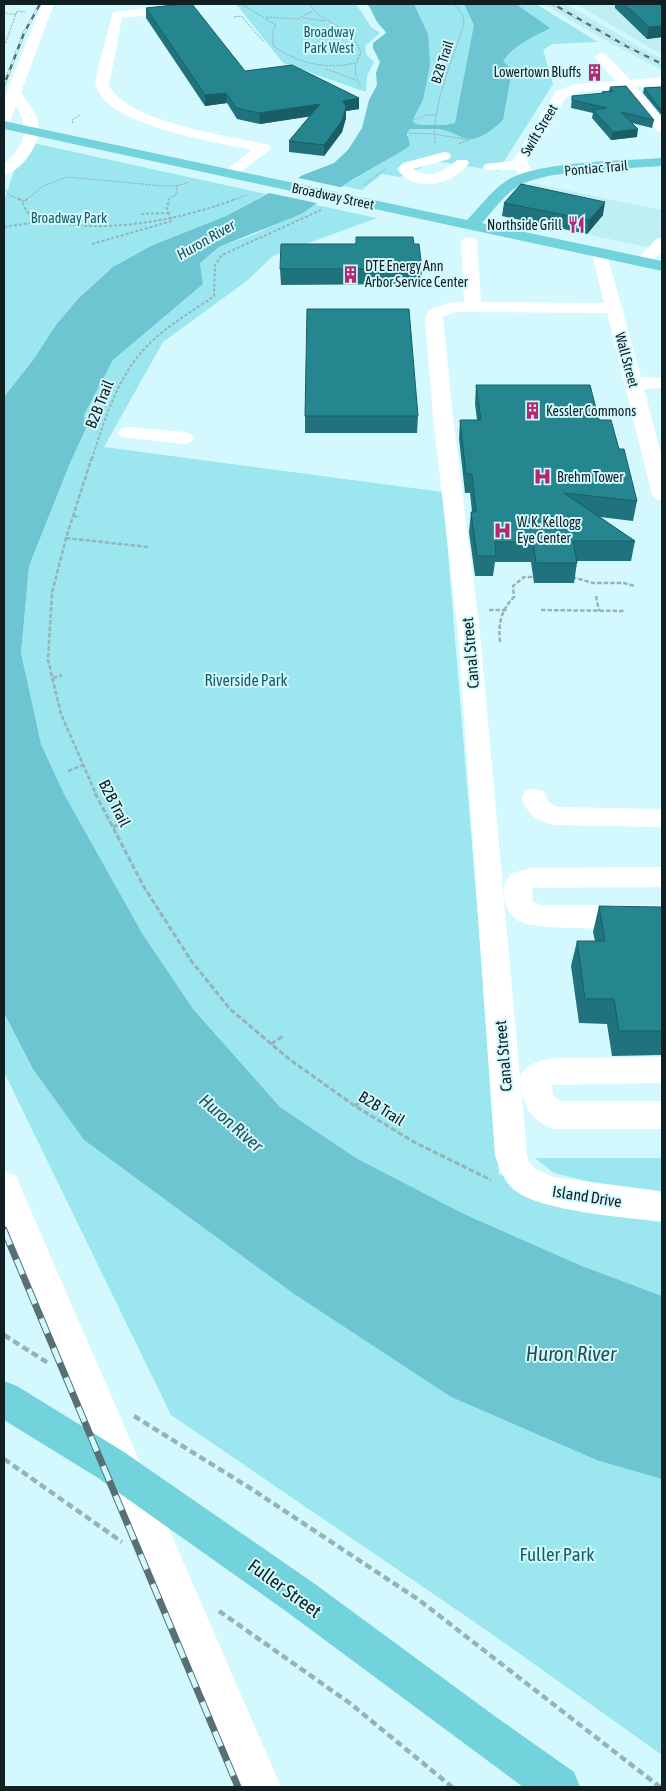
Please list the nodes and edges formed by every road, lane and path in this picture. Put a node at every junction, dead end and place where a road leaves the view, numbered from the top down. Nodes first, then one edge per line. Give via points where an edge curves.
1 (20, 4) edge
2 (48, 4) edge
3 (241, 4) edge
4 (309, 4) edge
5 (454, 4) edge
6 (4, 5) edge
7 (186, 8) edge
8 (4, 11) edge
9 (313, 11) junction
10 (263, 16) junction
11 (234, 17) dead end
12 (303, 18) junction
13 (288, 20) junction
14 (326, 21) junction
15 (276, 25) junction
16 (264, 42) dead end
17 (4, 47) edge
18 (600, 57) dead end
19 (355, 63) junction
20 (323, 68) junction
21 (356, 80) junction
22 (662, 82) edge
23 (627, 84) junction
24 (361, 86) dead end
25 (14, 91) junction
26 (80, 115) dead end
27 (438, 115) junction
28 (72, 120) dead end
29 (4, 121) edge
30 (412, 121) dead end
31 (4, 125) edge
32 (662, 128) edge
33 (434, 130) dead end
34 (444, 156) dead end
35 (662, 162) edge
36 (462, 163) dead end
37 (490, 167) dead end
38 (524, 170) junction
39 (4, 171) edge
40 (228, 174) junction
41 (179, 177) dead end
42 (190, 182) dead end
43 (177, 186) junction
44 (255, 186) junction
45 (4, 188) edge
46 (24, 201) junction
47 (321, 211) dead end
48 (169, 213) junction
49 (141, 214) dead end
50 (170, 217) junction
51 (43, 221) junction
52 (472, 224) junction
53 (4, 227) edge
54 (469, 242) dead end
55 (662, 242) edge
56 (92, 244) dead end
57 (600, 254) junction
58 (644, 262) junction
59 (662, 266) edge
60 (472, 307) junction
61 (614, 308) junction
62 (633, 383) junction
63 (662, 383) edge
64 (128, 433) dead end
65 (184, 438) dead end
66 (662, 495) edge
67 (73, 516) junction
68 (80, 517) dead end
69 (66, 538) junction
70 (148, 547) dead end
71 (541, 577) edge
72 (565, 577) edge
73 (635, 586) dead end
74 (596, 596) dead end
75 (502, 610) junction
76 (507, 610) dead end
77 (541, 610) dead end
78 (599, 611) junction
79 (625, 611) dead end
80 (500, 642) dead end
81 (62, 675) dead end
82 (53, 678) junction
83 (83, 766) junction
84 (68, 771) dead end
85 (534, 798) dead end
86 (662, 818) edge
87 (123, 823) dead end
88 (113, 827) junction
89 (662, 877) edge
90 (662, 916) edge
91 (283, 1036) dead end
92 (271, 1044) junction
93 (662, 1070) edge
94 (364, 1097) dead end
95 (355, 1106) junction
96 (662, 1115) edge
97 (508, 1177) junction
98 (4, 1186) edge
99 (662, 1206) edge
100 (4, 1399) edge
101 (250, 1488) dead end
102 (351, 1704) dead end
103 (260, 1787) edge
104 (452, 1787) edge
105 (559, 1787) edge
106 (660, 1787) edge

1 - 6 path
2 - 25 street
3 - 10 path
4 - 9 path
5 - 27 path, B2B Trail via 463,15 464,23
7 - 40 street via 117,15 102,86 107,97 144,118 264,148
8 - 17 path via 16,14
9 - 12 path
9 - 14 path
10 - 13 path
10 - 15 path
11 - 16 path via 242,16
12 - 13 path
12 - 14 path
13 - 15 path
14 - 19 path via 350,33 359,42 361,53
15 - 20 path via 273,30 274,46 291,58
18 - 23 street
19 - 20 path
19 - 21 path
20 - 21 path
21 - 24 path
22 - 23 street
23 - 32 street
23 - 38 street, Swift Street via 572,89 561,94 523,155
25 - 29 street
25 - 39 street via 30,120 31,134 28,145
26 - 28 path
27 - 30 path
27 - 33 path, B2B Trail
31 - 40 main road, Broadway Street
34 - 36 street via 404,169 415,177 440,178 449,175
35 - 38 main road, Pontiac Trail
37 - 38 street
38 - 52 main road, Swift Street
40 - 44 main road, Broadway Street
41 - 43 path
42 - 43 path
43 - 46 path via 67,177 42,186
43 - 48 path via 176,195 169,198
44 - 50 path via 207,208
44 - 52 main road, Broadway Street
45 - 46 path via 10,196
46 - 51 path via 24,211 30,217
47 - 67 path, B2B Trail via 222,256 214,265 214,296 150,342 137,357 116,391
48 - 49 path
48 - 50 path
50 - 51 path via 91,227
50 - 56 path via 172,221
51 - 53 path
52 - 57 main road, Broadway Street
54 - 60 street
55 - 58 street
57 - 58 main road, Broadway Street
57 - 61 street, Wall Street
58 - 59 main road, Broadway Street
60 - 61 street, Canal Street
60 - 97 street, Canal Street via 448,308 435,314 434,319 469,634 511,1156
61 - 62 street, Wall Street
62 - 63 street
62 - 66 street, Wall Street
64 - 65 street
67 - 68 path
67 - 69 path, B2B Trail
69 - 70 path
69 - 82 path, B2B Trail via 52,593 48,660
71 - 75 path via 516,582 514,597
72 - 73 path via 594,584
74 - 78 path
75 - 76 path
75 - 80 path via 498,630
77 - 78 path
78 - 79 path
81 - 82 path
82 - 83 path, B2B Trail via 61,714
83 - 84 path
83 - 88 path, B2B Trail
85 - 86 street via 539,808 553,816
87 - 88 path
88 - 92 path, B2B Trail via 144,887 192,962 230,1009
89 - 90 street via 531,878 522,880 518,886 520,906 528,913 542,916
91 - 92 path
92 - 95 path, B2B Trail
93 - 96 street via 557,1071 542,1073 535,1078 539,1102 554,1115
94 - 95 path
95 - 97 path, B2B Trail via 414,1142
97 - 99 street, Island Drive via 554,1192
98 - 103 street
100 - 105 main road, Fuller Street via 111,1465 301,1598
101 - 106 path via 419,1600
102 - 104 path

